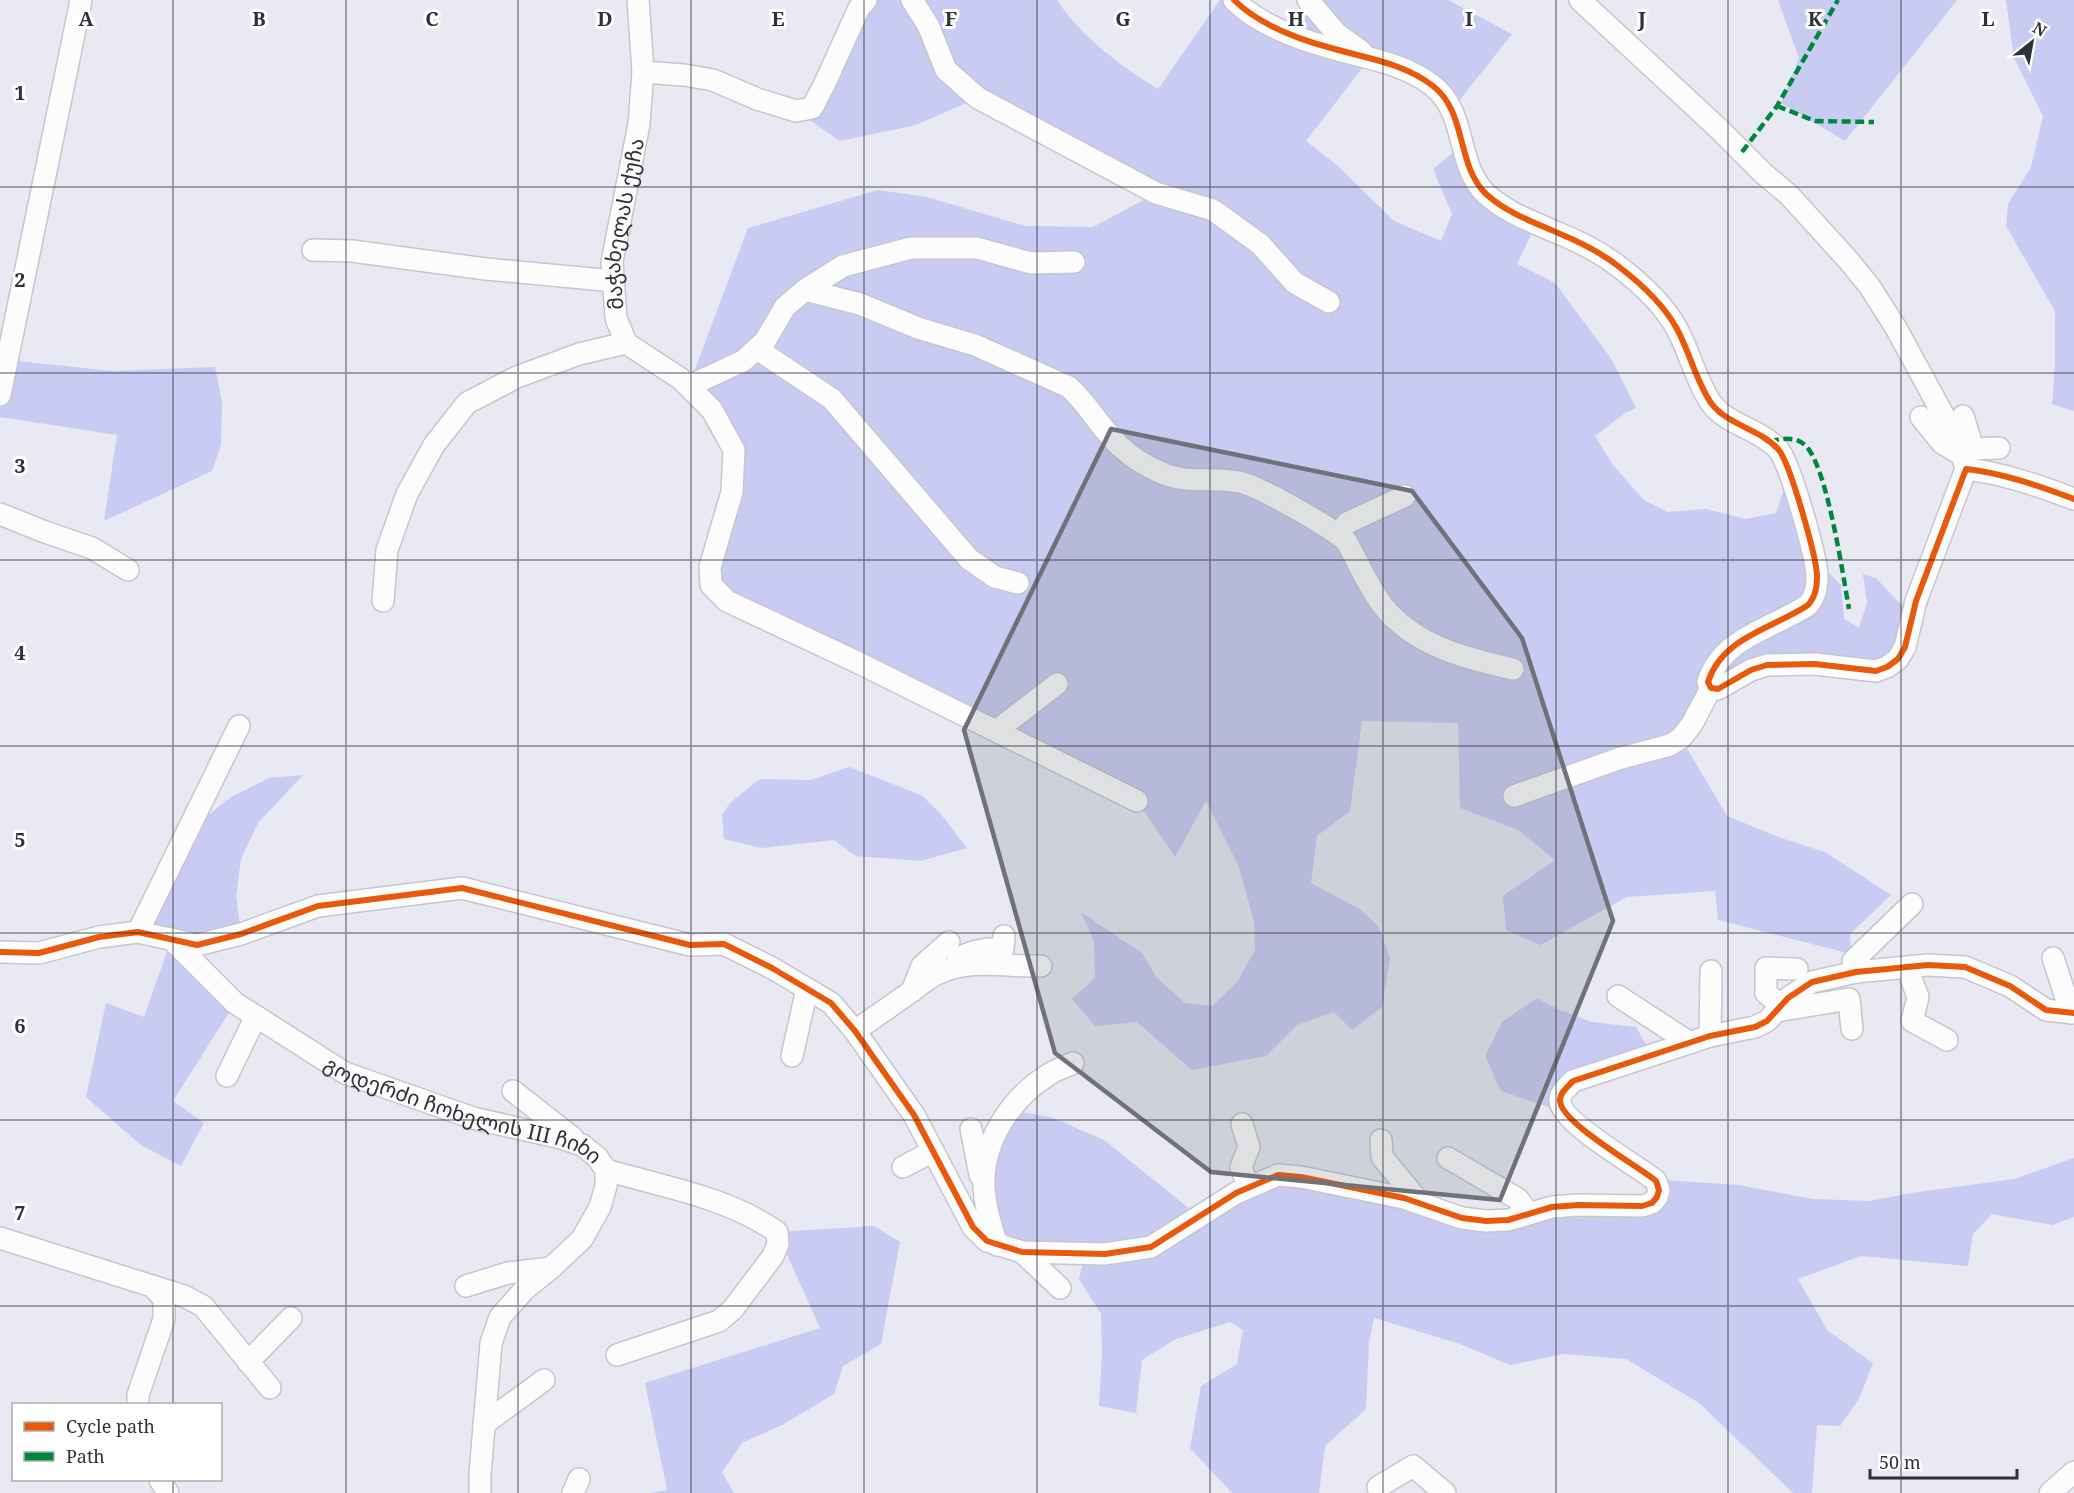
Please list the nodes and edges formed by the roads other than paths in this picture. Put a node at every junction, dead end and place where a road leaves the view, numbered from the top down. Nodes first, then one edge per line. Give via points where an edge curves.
1 (81, 0) edge
2 (638, 0) edge
3 (866, 0) edge
4 (912, 0) edge
5 (1308, 0) edge
6 (1580, 0) edge
7 (1239, 5) edge
8 (1370, 57) junction
9 (643, 72) junction
10 (313, 250) dead end
11 (1074, 262) dead end
12 (1620, 268) junction
13 (614, 281) junction
14 (805, 290) junction
15 (1628, 290) dead end
16 (1329, 302) dead end
17 (626, 343) junction
18 (757, 349) junction
19 (689, 386) junction
20 (0, 395) edge
21 (1963, 416) dead end
22 (1921, 417) dead end
23 (1999, 448) dead end
24 (1967, 458) junction
25 (1405, 496) dead end
26 (2074, 500) edge
27 (0, 514) edge
28 (1338, 534) junction
29 (1925, 542) dead end
30 (128, 570) dead end
31 (1018, 583) dead end
32 (383, 601) dead end
33 (1914, 609) junction
34 (1514, 669) dead end
35 (1057, 684) dead end
36 (1711, 688) junction
37 (239, 726) dead end
38 (996, 731) junction
39 (1514, 796) dead end
40 (1137, 801) dead end
41 (1912, 904) dead end
42 (138, 932) junction
43 (1004, 936) dead end
44 (171, 939) junction
45 (949, 942) dead end
46 (2053, 958) dead end
47 (2, 960) edge
48 (1041, 966) dead end
49 (1908, 968) junction
50 (1797, 969) dead end
51 (1710, 971) dead end
52 (1856, 972) junction
53 (937, 973) junction
54 (807, 989) junction
55 (912, 991) junction
56 (1617, 996) dead end
57 (1779, 1008) junction
58 (2072, 1013) edge
59 (256, 1016) junction
60 (1852, 1029) dead end
61 (855, 1031) junction
62 (1700, 1039) junction
63 (1947, 1040) dead end
64 (792, 1056) dead end
65 (1073, 1063) dead end
66 (227, 1076) dead end
67 (513, 1090) dead end
68 (1242, 1124) dead end
69 (971, 1129) dead end
70 (1381, 1140) dead end
71 (582, 1145) junction
72 (933, 1151) junction
73 (1448, 1158) dead end
74 (903, 1167) dead end
75 (606, 1170) junction
76 (984, 1187) junction
77 (1248, 1187) junction
78 (1420, 1203) junction
79 (1529, 1214) junction
80 (0, 1238) edge
81 (997, 1245) junction
82 (1023, 1252) junction
83 (551, 1268) junction
84 (152, 1286) junction
85 (466, 1286) dead end
86 (1060, 1288) dead end
87 (291, 1318) dead end
88 (617, 1354) dead end
89 (248, 1362) junction
90 (544, 1380) dead end
91 (270, 1388) dead end
92 (138, 1403) edge
93 (484, 1424) junction
94 (2074, 1472) edge
95 (1378, 1487) dead end
96 (480, 1493) edge
97 (1445, 1493) edge
98 (2050, 1493) edge

1 - 20 street
2 - 9 street, მაჭახელას ქუჩა
3 - 9 street via 812,108 796,111 713,80
4 - 16 street via 928,25 946,70 978,98 1156,193 1213,210 1260,244 1295,283
5 - 8 street via 1336,33
6 - 24 street via 1790,195 1849,261 1896,328
7 - 8 street via 1305,40
8 - 12 street via 1414,75 1446,99 1471,172 1486,194 1503,207 1579,242
9 - 13 street, მაჭახელას ქუჩა via 639,124 612,262
10 - 13 street via 352,251 486,270
11 - 14 street via 1031,263 977,248 911,248 843,266
12 - 15 street
12 - 36 street via 1661,306 1676,327 1714,407 1780,451 1789,468 1815,559 1816,589 1809,605 1725,652 1710,673
13 - 17 street, მაჭახელას ქუჩა via 616,318
14 - 18 street via 785,308
14 - 28 street via 860,304 975,345 1054,379 1080,397 1122,449 1142,463 1186,479 1241,482
17 - 19 street
17 - 32 street, მაჭახელას ქუჩა via 579,354 517,377 467,403 434,445 407,494 387,550
18 - 19 street via 743,361
18 - 31 street via 832,399 969,559 995,577
19 - 38 street via 712,410 734,450 732,492 710,567 711,585 727,601
21 - 24 street
22 - 24 street via 1942,442
23 - 24 street
24 - 26 street via 1981,470
24 - 33 street
25 - 28 street via 1347,524
27 - 30 street via 92,548
28 - 34 street via 1347,542 1389,613 1412,632 1468,659
29 - 33 street via 1903,604
33 - 36 street via 1905,647 1887,667 1876,671 1836,665 1767,665 1718,689
35 - 38 street
36 - 39 street via 1692,724 1670,745
37 - 42 street
38 - 40 street
41 - 52 street via 1853,961
42 - 44 street
42 - 47 street
43 - 53 street via 1003,948 968,952
44 - 54 street via 197,945 241,934 318,906 462,888 690,945 724,944
44 - 59 street, გოდერძი ჩოხელის III ჩიხი via 235,1003
45 - 55 street via 922,966
46 - 58 street
48 - 53 street via 977,963
49 - 52 street
49 - 58 street via 1965,967 2010,986 2046,1010
49 - 63 street via 1918,997 1912,1020
50 - 57 street via 1766,969 1766,993
51 - 62 street
52 - 57 street via 1812,982
53 - 55 street
54 - 61 street via 831,1003
54 - 64 street
55 - 61 street
56 - 62 street
57 - 60 street via 1849,999
57 - 62 street via 1755,1027
59 - 66 street
59 - 71 street, გოდერძი ჩოხელის III ჩიხი via 345,1073 473,1118
61 - 72 street via 914,1115
62 - 79 street via 1573,1082 1560,1101 1571,1120 1589,1135 1656,1181 1659,1190 1652,1203 1578,1204
65 - 76 street via 1048,1074 1009,1110 985,1160
67 - 71 street
68 - 77 street via 1249,1147 1241,1167
69 - 76 street
70 - 78 street via 1382,1157
71 - 75 street, გოდერძი ჩოხელის III ჩიხი
72 - 74 street
72 - 81 street via 973,1227
73 - 79 street via 1518,1199
75 - 83 street, გოდერძი ჩოხელის III ჩიხი via 600,1207 582,1239
75 - 88 street via 732,1206 777,1232 778,1244 733,1310 719,1321
76 - 81 street
77 - 78 street via 1278,1175 1301,1177
77 - 82 street via 1151,1247 1105,1254
78 - 79 street via 1462,1218 1486,1221
80 - 84 street
81 - 82 street
82 - 86 street
83 - 85 street via 508,1273
83 - 93 street, გოდერძი ჩოხელის III ჩიხი via 525,1288 500,1317 491,1343
84 - 89 street via 203,1306
84 - 92 street via 164,1299 164,1318
87 - 89 street
89 - 91 street
90 - 93 street
93 - 96 street, გოდერძი ჩოხელის III ჩიხი
94 - 98 street
95 - 97 street via 1413,1466

